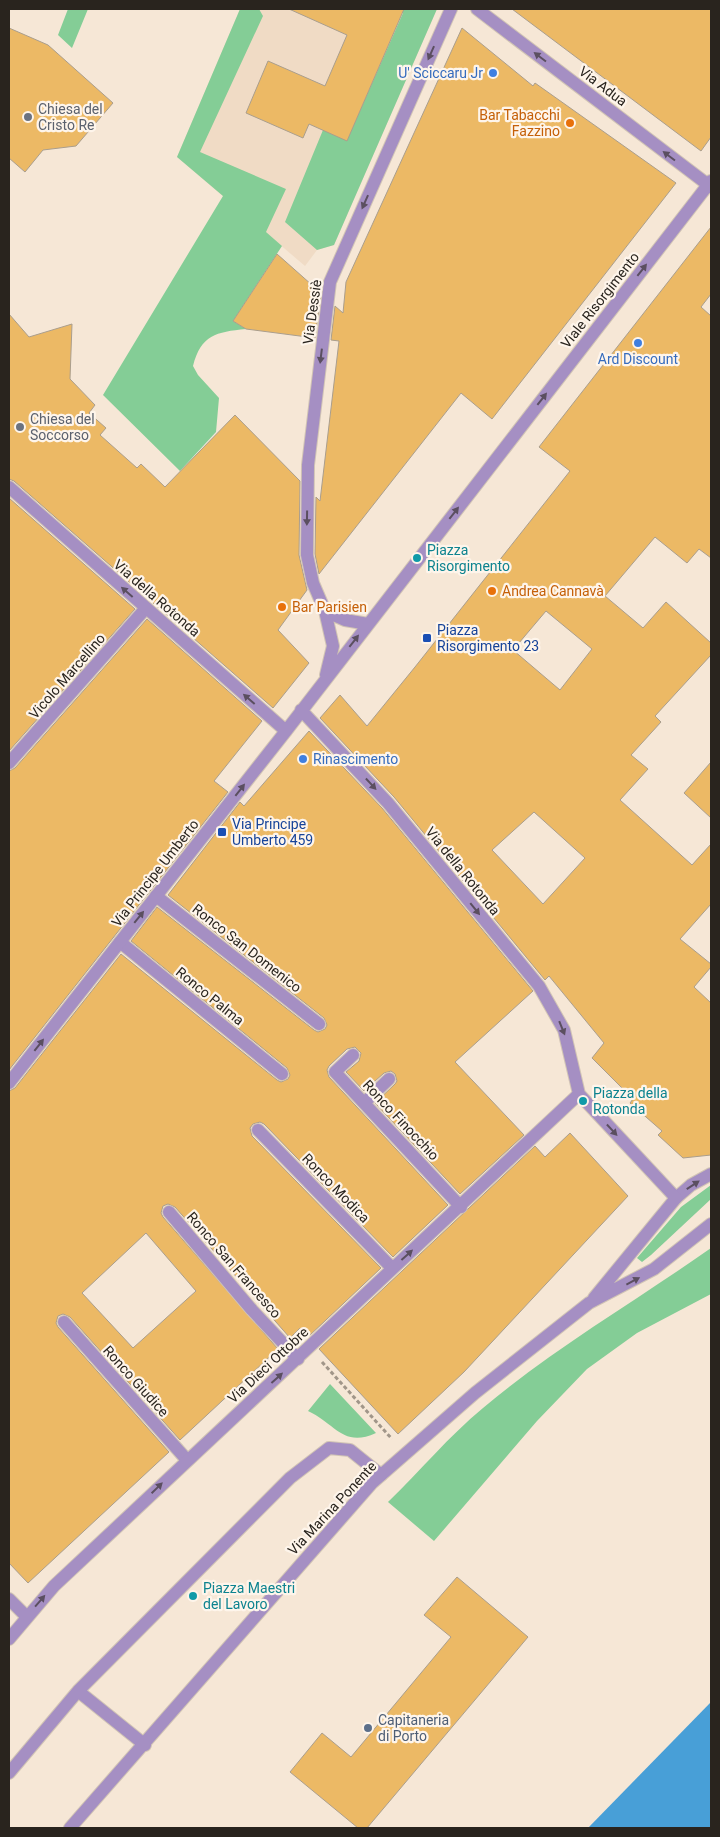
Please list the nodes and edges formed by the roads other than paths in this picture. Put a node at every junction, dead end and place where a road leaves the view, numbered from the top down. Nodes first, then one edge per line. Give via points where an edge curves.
1 (451, 9) edge
2 (476, 9) edge
3 (710, 185) edge
4 (9, 487) edge
5 (146, 608) junction
6 (325, 611) junction
7 (368, 624) junction
8 (324, 680) junction
9 (302, 710) junction
10 (286, 731) junction
11 (9, 763) edge
12 (156, 896) junction
13 (120, 942) junction
14 (319, 1024) dead end
15 (353, 1055) dead end
16 (282, 1074) dead end
17 (389, 1079) dead end
18 (9, 1083) edge
19 (579, 1094) junction
20 (364, 1103) junction
21 (258, 1130) dead end
22 (711, 1174) edge
23 (676, 1198) junction
24 (461, 1207) junction
25 (169, 1212) dead end
26 (711, 1224) edge
27 (392, 1268) junction
28 (590, 1303) junction
29 (64, 1322) dead end
30 (298, 1359) junction
31 (187, 1460) junction
32 (381, 1475) junction
33 (9, 1599) edge
34 (27, 1617) junction
35 (9, 1639) edge
36 (78, 1691) junction
37 (144, 1745) junction
38 (9, 1773) edge
39 (70, 1828) edge

1 -> 6 street, Via Dessiè via 330,282 308,465 307,555 313,583
3 -> 2 street, Via Adua
7 -> 3 street, Viale Risorgimento
5 -> 4 street, Via della Rotonda
10 -> 5 street, Via della Rotonda
5 - 11 street, Vicolo Marcellino
6 - 7 street via 345,620
6 - 8 street, Via Dessiè via 333,646
8 -> 7 street, Via Principe Umberto
8 - 9 street, Via Principe Umberto
9 - 10 street, Via Principe Umberto
9 -> 19 street, Via della Rotonda via 388,803 539,986 564,1030
12 -> 10 street, Via Principe Umberto
13 -> 12 street, Via Principe Umberto
12 - 14 street, Ronco San Domenico
13 - 16 street, Ronco Palma
18 -> 13 street, Via Principe Umberto
15 - 20 street, Ronco Finocchio via 335,1072
17 - 20 street
19 -> 23 street
19 - 24 street, Via Dieci Ottobre
20 - 24 street, Ronco Finocchio
21 - 27 street, Ronco Modica
23 -> 22 street
23 - 28 street
27 -> 24 street, Via Dieci Ottobre
25 - 30 street, Ronco San Francesco
28 -> 26 street, Via Marina Ponente via 654,1269
27 - 30 street, Via Dieci Ottobre
28 - 32 street, Via Marina Ponente via 475,1393
29 - 31 street, Ronco Giudice
31 -> 30 street, Via Dieci Ottobre
34 -> 31 street, Via Dieci Ottobre via 54,1586
32 - 36 street via 350,1450 329,1448 290,1478
32 - 37 street, Via Marina Ponente via 330,1529
33 - 34 street
34 - 35 street, Via Dieci Ottobre
36 - 37 street
36 - 38 street
37 - 39 street, Via Marina Ponente

